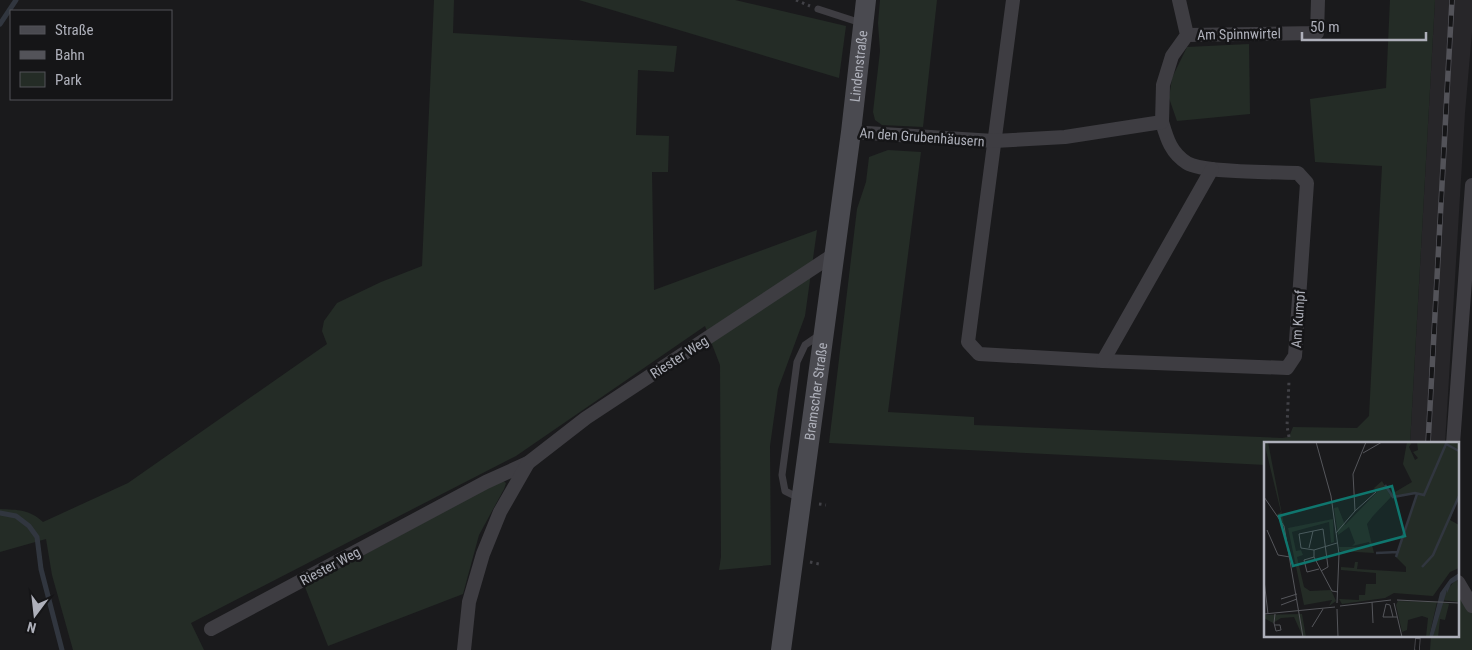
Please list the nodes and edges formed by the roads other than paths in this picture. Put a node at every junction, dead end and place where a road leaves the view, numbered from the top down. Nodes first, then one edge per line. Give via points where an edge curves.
1 (866, 0) edge
2 (1013, 0) edge
3 (1179, 0) edge
4 (1318, 0) edge
5 (818, 9) dead end
6 (863, 24) junction
7 (1187, 35) junction
8 (1162, 122) junction
9 (851, 132) junction
10 (994, 141) junction
11 (1212, 169) junction
12 (1472, 185) edge
13 (833, 255) junction
14 (1103, 361) junction
15 (1453, 442) edge
16 (528, 463) junction
17 (1460, 585) edge
18 (1472, 606) edge
19 (211, 629) dead end
20 (464, 650) edge
21 (781, 650) edge

1 - 6 street, Lindenstraße
2 - 10 street, An den Grubenhäusern
3 - 7 street
4 - 7 street, Am Spinnwirtel via 1317,33
5 - 6 lane
6 - 9 street, Lindenstraße
7 - 8 street via 1172,56 1163,85
8 - 10 street, An den Grubenhäusern via 1064,137
8 - 11 street, Am Kumpf via 1169,145 1188,164
9 - 10 street, An den Grubenhäusern
9 - 13 street, Bramscher Straße
10 - 14 street via 968,342 979,354
11 - 14 street
11 - 14 street, Am Kumpf via 1298,173 1307,183 1296,356 1286,368
12 - 15 street
13 - 16 street, Riester Weg via 586,418
13 - 21 street, Bramscher Straße
16 - 19 street, Riester Weg via 486,482
16 - 20 street, Riester Weg via 500,512 483,554 469,602
17 - 18 street

